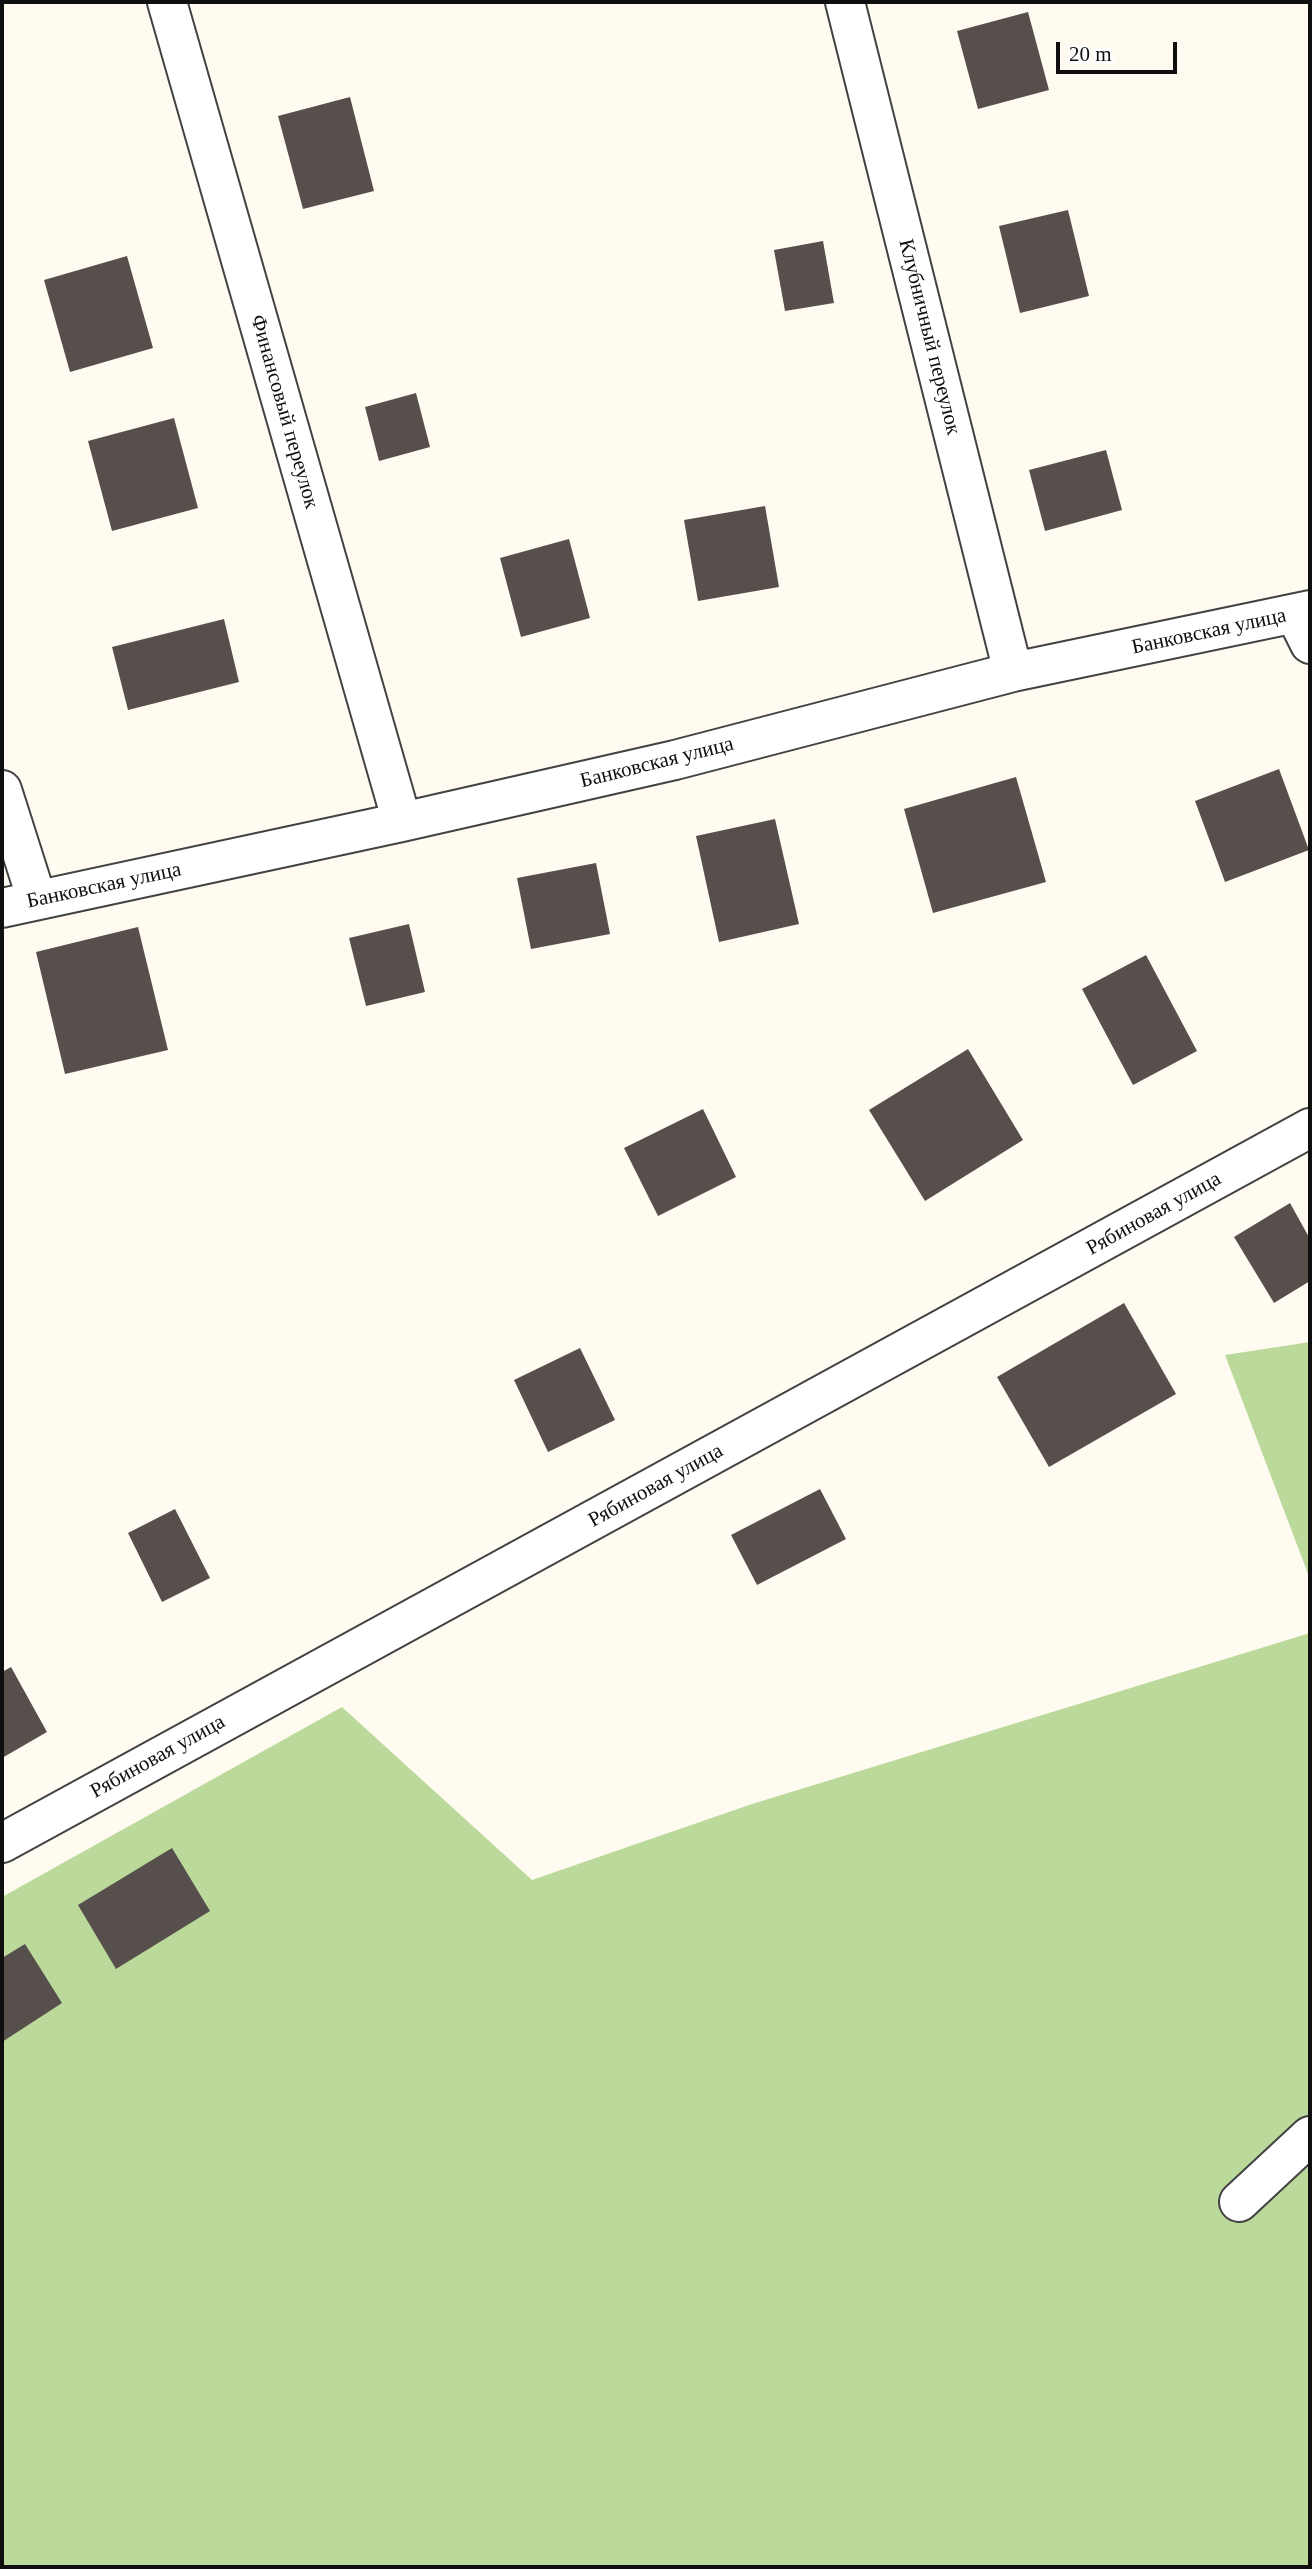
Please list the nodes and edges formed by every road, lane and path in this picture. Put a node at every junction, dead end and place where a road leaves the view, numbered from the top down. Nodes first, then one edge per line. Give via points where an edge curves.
1 (167, 2) edge
2 (845, 2) edge
3 (1305, 623) edge
4 (1013, 672) junction
5 (2, 790) edge
6 (402, 822) junction
7 (19, 904) edge
8 (1310, 1128) edge
9 (2, 1843) edge
10 (1310, 2136) edge
11 (1239, 2202) dead end

1 - 6 street, Финансовый переулок
2 - 4 street, Клубничный переулок
3 - 4 street, Банковская улица
4 - 6 street, Банковская улица via 675,760
5 - 7 street
6 - 7 street, Банковская улица
8 - 9 street, Рябиновая улица
10 - 11 street

